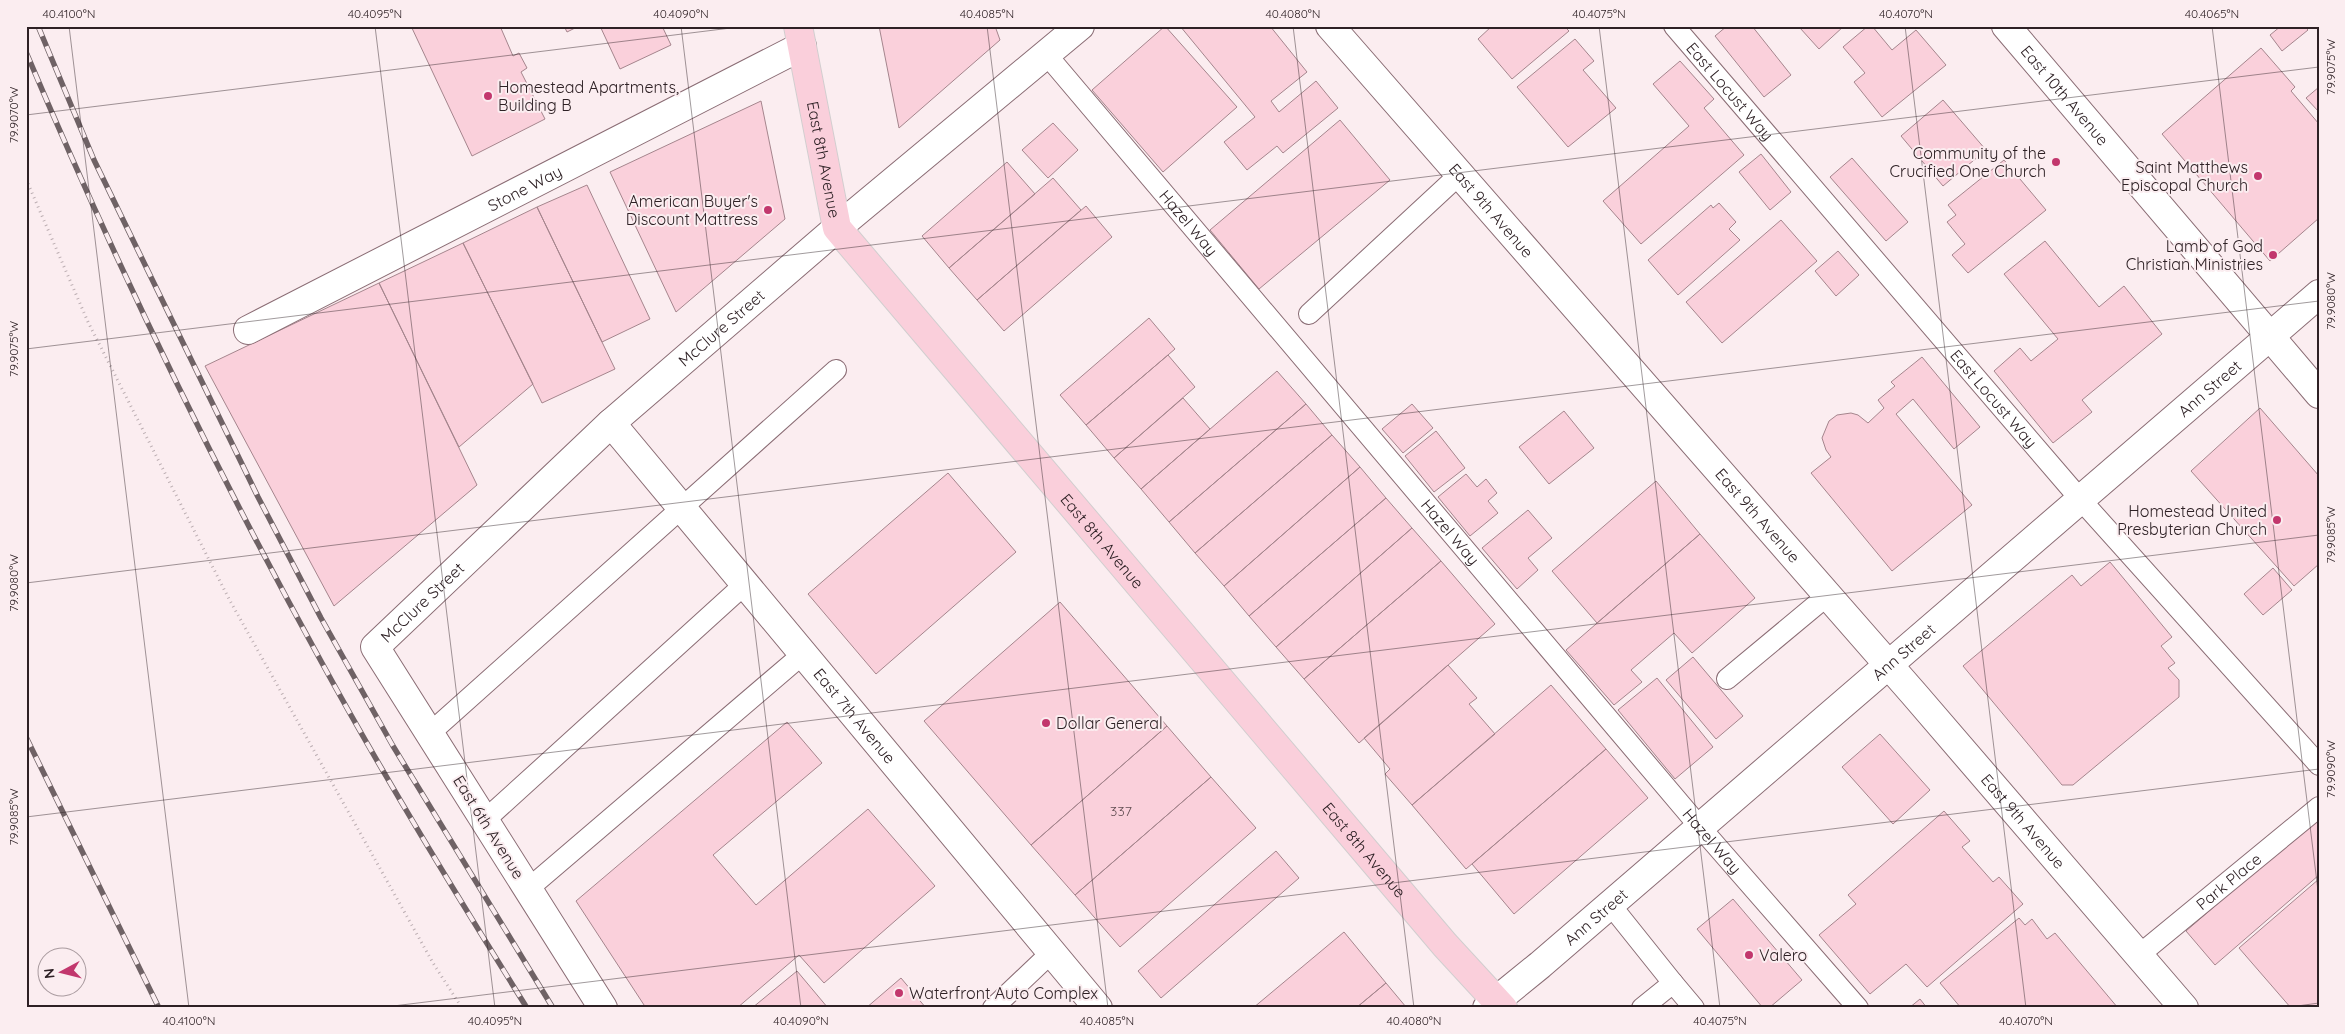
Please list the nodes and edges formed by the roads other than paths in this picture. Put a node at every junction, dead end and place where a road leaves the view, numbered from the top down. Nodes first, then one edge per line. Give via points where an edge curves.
1 (1080, 26) edge
2 (1330, 26) edge
3 (1674, 26) edge
4 (2006, 26) edge
5 (800, 36) edge
6 (1046, 54) junction
7 (1460, 174) junction
8 (837, 228) junction
9 (2319, 294) edge
10 (1309, 314) dead end
11 (248, 330) dead end
12 (2270, 335) junction
13 (836, 370) dead end
14 (2319, 394) edge
15 (611, 424) junction
16 (2080, 499) junction
17 (682, 509) junction
18 (744, 584) junction
19 (1828, 595) junction
20 (375, 647) joint
21 (803, 654) junction
22 (1888, 664) junction
23 (1727, 679) dead end
24 (430, 733) junction
25 (2319, 765) edge
26 (2319, 807) edge
27 (484, 820) junction
28 (1699, 826) junction
29 (528, 889) junction
30 (1609, 903) junction
31 (1052, 952) junction
32 (2140, 955) junction
33 (1673, 983) junction
34 (1495, 1005) edge
35 (603, 1008) edge
36 (993, 1008) edge
37 (1098, 1008) edge
38 (1642, 1008) edge
39 (1694, 1008) edge
40 (1858, 1008) edge
41 (2184, 1008) edge

1 - 6 street, McClure Street
2 - 7 street, East 9th Avenue
3 - 16 lane, East Locust Way
4 - 12 street, East 10th Avenue
5 - 8 main road, East 8th Avenue
5 - 11 street, Stone Way
6 - 8 street, McClure Street
6 - 28 lane, Hazel Way
7 - 10 lane
7 - 19 street, East 9th Avenue
8 - 15 street, McClure Street
8 - 34 main road, East 8th Avenue
9 - 12 street, Ann Street
12 - 14 street, East 10th Avenue
12 - 16 street, Ann Street
13 - 17 lane
15 - 17 street, East 7th Avenue
15 - 20 street, McClure Street
16 - 22 street, Ann Street
16 - 25 lane, East Locust Way
17 - 18 street, East 7th Avenue
17 - 24 lane
18 - 21 street, East 7th Avenue
18 - 27 lane
19 - 22 street, East 9th Avenue
19 - 23 lane
20 - 24 street, East 6th Avenue
21 - 29 lane
21 - 31 street, East 7th Avenue
22 - 28 street, Ann Street
22 - 32 street, East 9th Avenue
24 - 27 street, East 6th Avenue
26 - 32 lane, Park Place
27 - 29 street, East 6th Avenue
28 - 30 street, Ann Street
28 - 40 lane, Hazel Way
29 - 35 street, East 6th Avenue
30 - 33 lane
30 - 34 street, Ann Street
31 - 36 lane
31 - 37 street, East 7th Avenue
32 - 41 street, East 9th Avenue
33 - 38 lane
33 - 39 lane

